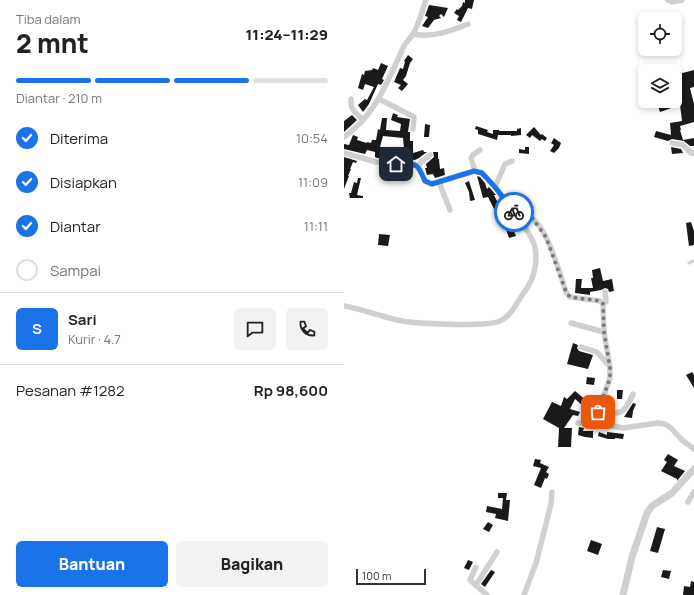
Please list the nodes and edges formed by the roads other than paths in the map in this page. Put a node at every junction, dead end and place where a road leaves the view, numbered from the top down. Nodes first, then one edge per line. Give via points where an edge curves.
1 (426, 0) edge
2 (668, 0) edge
3 (682, 0) edge
4 (468, 24) dead end
5 (413, 34) junction
6 (379, 99) junction
7 (351, 100) dead end
8 (364, 120) junction
9 (413, 129) dead end
10 (344, 137) edge
11 (672, 143) dead end
12 (480, 150) dead end
13 (344, 153) edge
14 (694, 153) edge
15 (430, 155) dead end
16 (512, 161) dead end
17 (418, 166) junction
18 (474, 171) junction
19 (439, 182) junction
20 (495, 187) junction
21 (450, 210) dead end
22 (518, 218) junction
23 (694, 261) edge
24 (689, 263) dead end
25 (605, 292) dead end
26 (603, 304) junction
27 (344, 306) edge
28 (571, 323) dead end
29 (604, 332) junction
30 (581, 347) dead end
31 (610, 368) junction
32 (633, 394) dead end
33 (598, 412) junction
34 (578, 423) dead end
35 (596, 423) junction
36 (694, 449) edge
37 (694, 469) edge
38 (552, 492) dead end
39 (694, 492) edge
40 (688, 502) dead end
41 (496, 552) dead end
42 (476, 567) dead end
43 (476, 585) junction
44 (487, 595) edge
45 (524, 595) edge
46 (623, 595) edge

1 - 5 street
2 - 3 street
4 - 5 street via 435,35
5 - 6 street via 405,43
6 - 8 street
6 - 9 street via 414,117
7 - 8 street via 350,106
8 - 10 street
11 - 14 street via 682,145
12 - 18 street via 471,158
13 - 17 street via 376,162
15 - 17 street
16 - 20 street via 505,164
17 - 19 street via 425,181 432,184
18 - 19 street
18 - 20 street via 482,173
19 - 21 street
20 - 22 street
22 - 26 street via 532,218 546,237 570,297 600,301
22 - 27 street via 534,245 536,261 531,282 517,304 501,321 485,324 398,320 360,308
23 - 24 lane
25 - 26 street via 606,302
26 - 29 street
28 - 29 street
29 - 31 street
30 - 31 street via 597,352
31 - 33 street via 610,378
32 - 33 street via 622,412
33 - 35 street
34 - 35 street
35 - 36 street via 623,428 665,424
37 - 46 street via 672,493 652,506 648,513 632,556
38 - 45 street via 536,563
39 - 40 street
41 - 43 street
42 - 43 street via 470,580
43 - 44 street

